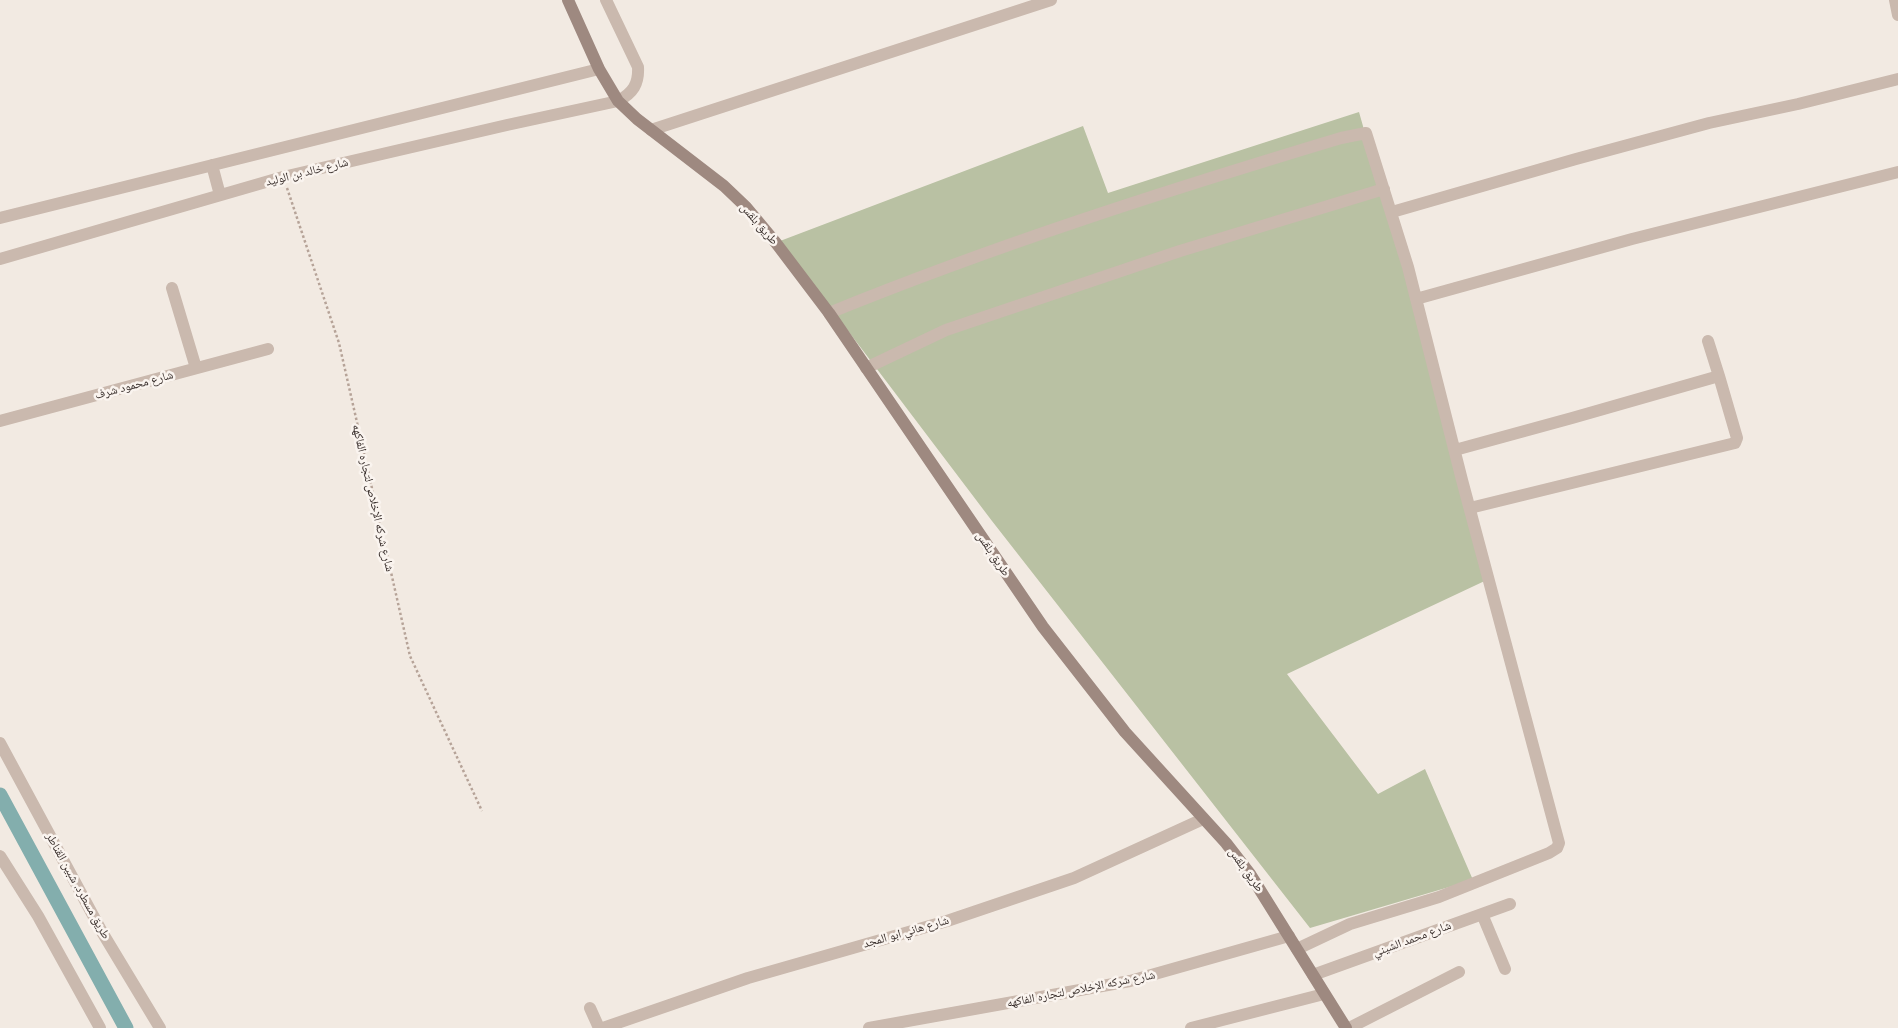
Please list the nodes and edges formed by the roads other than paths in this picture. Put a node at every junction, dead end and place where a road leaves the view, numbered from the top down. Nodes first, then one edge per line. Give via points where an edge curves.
1 (568, 0) edge
2 (606, 0) edge
3 (1051, 0) edge
4 (1896, 0) edge
5 (1898, 15) edge
6 (599, 69) junction
7 (1898, 79) edge
8 (618, 101) junction
9 (651, 130) junction
10 (212, 165) junction
11 (1898, 172) edge
12 (1384, 189) junction
13 (220, 195) junction
14 (1392, 212) junction
15 (0, 218) edge
16 (0, 259) edge
17 (172, 288) dead end
18 (1416, 299) junction
19 (829, 313) junction
20 (1708, 341) dead end
21 (268, 349) dead end
22 (196, 368) junction
23 (866, 368) junction
24 (1719, 376) junction
25 (0, 421) edge
26 (1455, 450) junction
27 (1470, 508) junction
28 (0, 743) edge
29 (1203, 819) junction
30 (0, 856) edge
31 (1510, 904) dead end
32 (1482, 914) junction
33 (1289, 936) junction
34 (1298, 949) junction
35 (1505, 969) dead end
36 (1458, 972) dead end
37 (1313, 975) junction
38 (1324, 994) junction
39 (590, 1008) dead end
40 (898, 1025) edge
41 (100, 1028) edge
42 (160, 1028) edge
43 (601, 1028) edge
44 (869, 1028) edge
45 (1191, 1028) edge
46 (1348, 1028) edge

1 - 6 main road, طريق بلقس
2 - 8 street via 638,67 635,88
3 - 9 street
4 - 5 street
6 - 8 main road, طريق بلقس
6 - 10 street
7 - 14 street via 1710,123
8 - 9 main road, طريق بلقس
8 - 13 street, شارع خالد بن الوليد via 284,177
9 - 19 main road, طريق بلقس via 746,207
10 - 13 street
10 - 15 street
11 - 18 street via 1632,239
12 - 14 street
12 - 19 street via 1367,135 1361,133 1128,204 914,278
12 - 23 street via 1180,251 946,330
13 - 16 street, شارع خالد بن الوليد
14 - 18 street
17 - 22 street
18 - 26 street
19 - 23 main road, طريق بلقس
20 - 24 street
21 - 22 street, شارع محمود شرف
22 - 25 street, شارع محمود شرف
23 - 29 main road, طريق بلقس via 1043,627 1125,732
24 - 26 street
24 - 27 street via 1737,438 1735,443
26 - 27 street
27 - 34 street via 1559,838 1558,848 1439,897 1350,924
28 - 42 street, طريق مسطرد, شبين القناطر via 102,932
29 - 33 main road, طريق بلقس via 1250,874
29 - 43 street, شارع هاني ابو المجد via 1094,870 1056,884 947,920 748,978
30 - 41 street via 38,916
31 - 32 street, شارع محمد الشيني
32 - 35 street
32 - 37 street, شارع محمد الشيني
33 - 34 main road, طريق بلقس
33 - 40 street, شارع شركه الإخلاص لتجاره الفاكهه via 1130,981
34 - 37 main road, طريق بلقس
36 - 46 street
37 - 38 main road, طريق بلقس
38 - 45 street
38 - 46 main road, طريق بلقس
39 - 43 street
40 - 44 street, شارع شركه الإخلاص لتجاره الفاكهه

